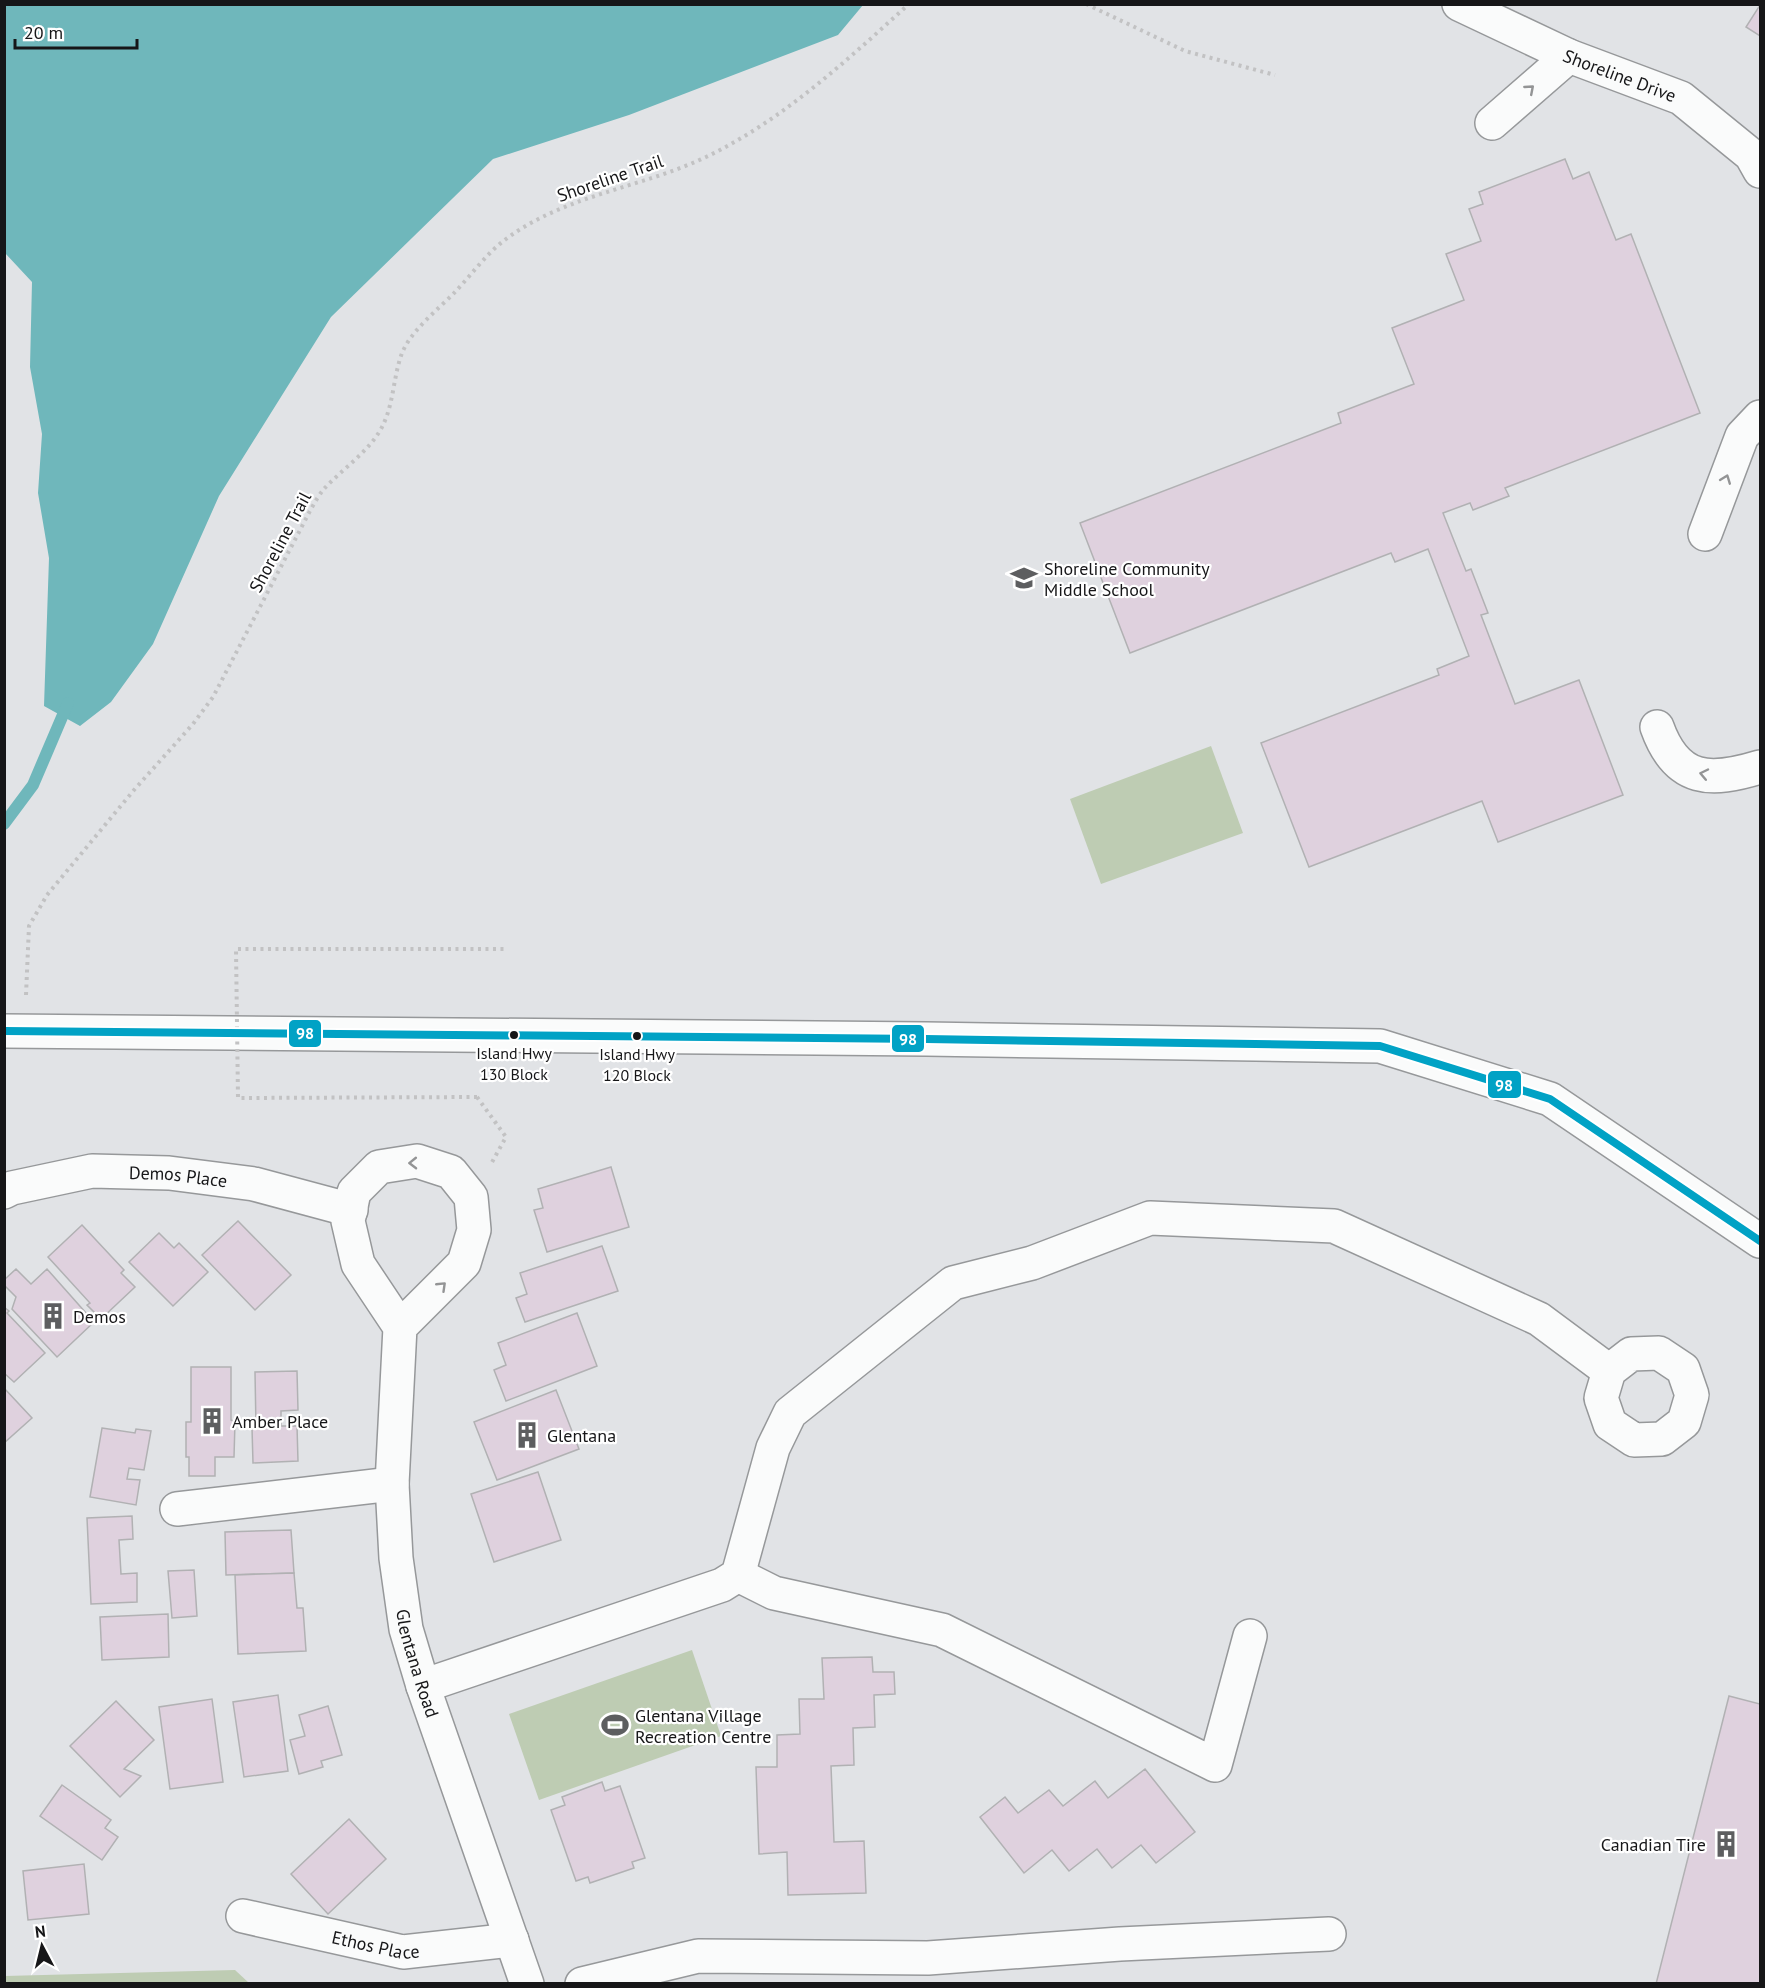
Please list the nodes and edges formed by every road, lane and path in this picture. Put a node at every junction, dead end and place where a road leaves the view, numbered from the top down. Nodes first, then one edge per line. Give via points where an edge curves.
1 (909, 4) edge
2 (1086, 4) edge
3 (1459, 4) edge
4 (1569, 56) junction
5 (1275, 75) dead end
6 (1492, 123) dead end
7 (1761, 171) edge
8 (1761, 417) edge
9 (1705, 534) dead end
10 (1657, 727) dead end
11 (1761, 767) edge
12 (505, 949) dead end
13 (15, 1031) edge
14 (462, 1186) junction
15 (4, 1192) edge
16 (351, 1210) junction
17 (1758, 1234) edge
18 (400, 1327) junction
19 (1609, 1371) dead end
20 (392, 1484) junction
21 (177, 1509) dead end
22 (738, 1575) junction
23 (1250, 1635) dead end
24 (423, 1686) junction
25 (243, 1916) dead end
26 (1329, 1934) dead end
27 (512, 1940) junction
28 (527, 1983) edge
29 (582, 1983) edge

1 - 13 path, Shoreline Trail via 806,94 737,140 676,170 563,207 523,227 504,240 417,332 403,351 382,428 322,491 213,697 36,912 29,926
2 - 5 path via 1185,51
3 - 4 street, Shoreline Drive
6 -> 4 street
4 - 7 street, Shoreline Drive via 1681,98 1751,155
9 -> 8 street via 1742,436
11 -> 10 street via 1705,777 1681,766 1663,743
12 - 14 path, bridge via 236,949 238,1098 477,1097 506,1137 490,1167
13 - 17 street via 1380,1046 1550,1099
14 -> 16 street via 452,1172 417,1161 379,1167 354,1192
18 -> 14 street via 465,1263 474,1230 471,1197
15 - 16 street, Demos Place via 92,1171 168,1173 254,1184
16 - 18 street via 348,1221 358,1264
18 - 20 street, Glentana Road
19 - 22 street via 1539,1319 1334,1226 1150,1218 1032,1263 953,1283 790,1413 773,1448
20 - 21 street
20 - 24 street, Glentana Road via 396,1558 406,1629
22 - 23 street via 774,1593 942,1630 1215,1765
22 - 24 street via 722,1585
24 - 27 street, Glentana Road
25 - 27 street, Ethos Place via 403,1952
26 - 29 street via 928,1958 698,1956
27 - 28 street, Glentana Road

